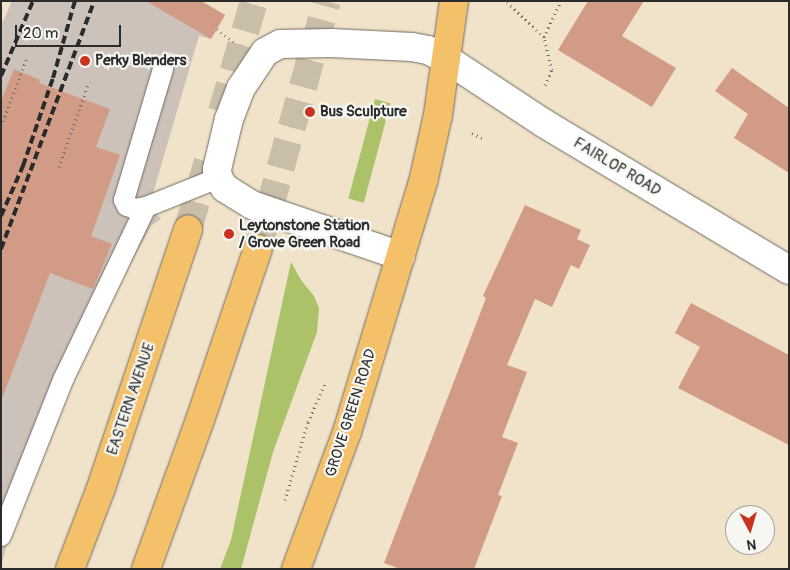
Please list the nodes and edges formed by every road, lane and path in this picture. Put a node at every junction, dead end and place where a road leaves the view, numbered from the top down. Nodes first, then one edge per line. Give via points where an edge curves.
1 (454, 1) edge
2 (506, 1) edge
3 (561, 1) edge
4 (544, 37) junction
5 (27, 58) dead end
6 (448, 60) junction
7 (163, 69) dead end
8 (89, 82) dead end
9 (544, 88) dead end
10 (1, 126) edge
11 (472, 133) dead end
12 (484, 139) dead end
13 (59, 167) dead end
14 (218, 178) junction
15 (146, 207) junction
16 (188, 229) tunnel mouth
17 (258, 249) tunnel mouth
18 (401, 256) junction
19 (789, 270) edge
20 (1, 536) edge
21 (70, 569) edge
22 (146, 569) edge
23 (296, 569) edge

1 - 6 main road, GROVE GREEN ROAD
2 - 4 path
3 - 4 path
4 - 9 path via 552,70
5 - 10 path
6 - 14 street via 428,50 386,45 280,44 265,52 241,88 229,120 217,169
6 - 18 main road, GROVE GREEN ROAD via 430,153
6 - 19 street, FAIRLOP ROAD via 545,124
7 - 15 lane via 124,200 126,206 135,209
8 - 13 path
11 - 12 path
14 - 15 lane
14 - 18 street via 225,188 252,205
15 - 20 lane via 64,378
16 - 21 main road, EASTERN AVENUE via 100,491
17 - 22 main road
18 - 23 main road, GROVE GREEN ROAD via 347,432

